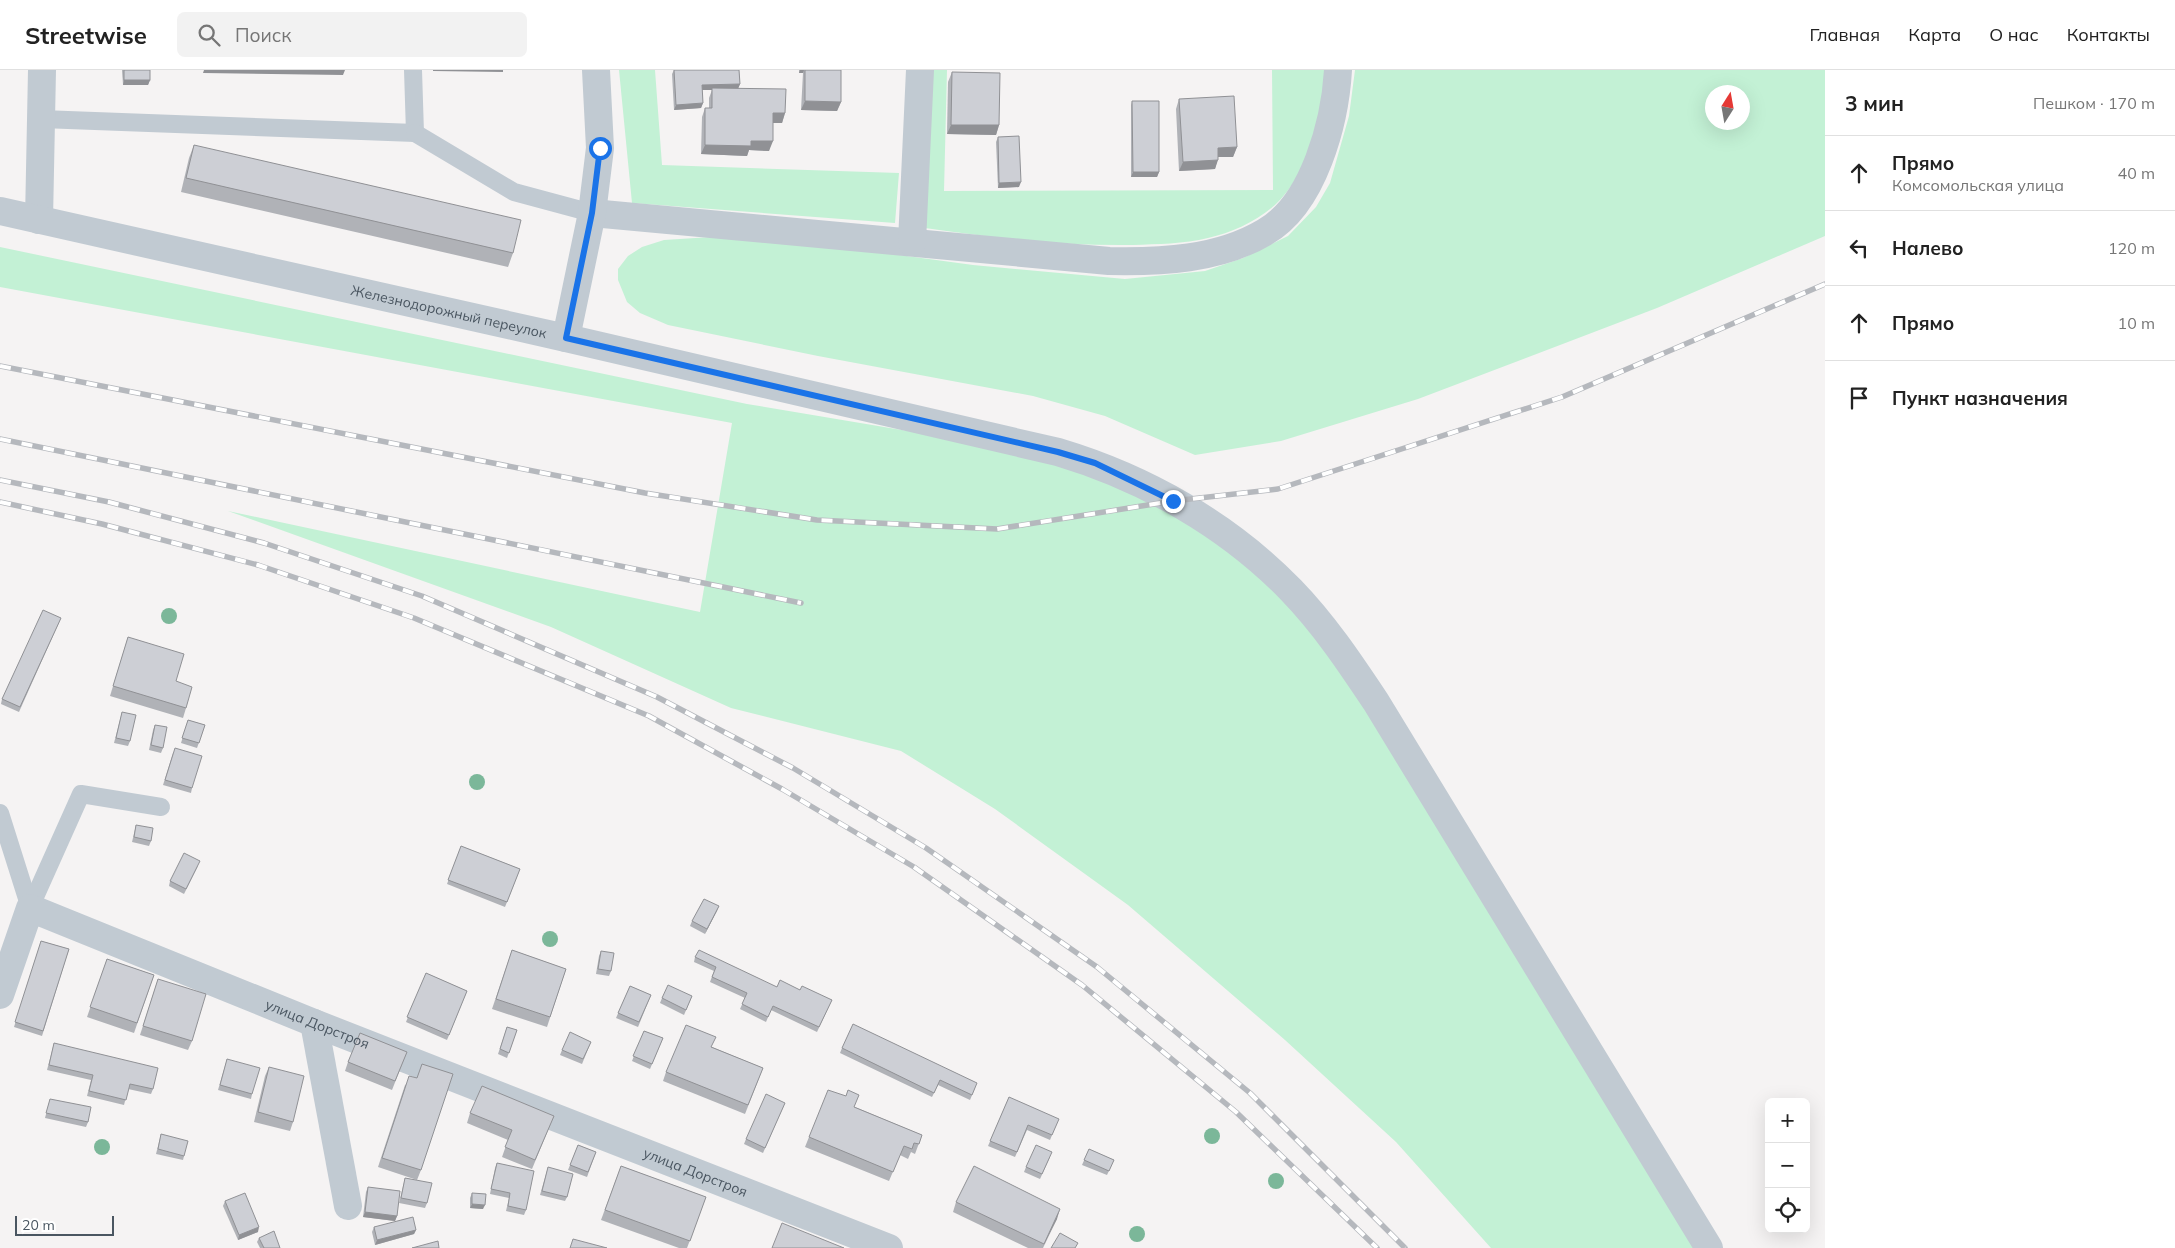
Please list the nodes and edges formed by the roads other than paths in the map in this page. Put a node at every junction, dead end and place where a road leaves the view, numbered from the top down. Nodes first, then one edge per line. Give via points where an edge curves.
1 (42, 70) edge
2 (413, 70) edge
3 (596, 70) edge
4 (920, 70) edge
5 (1338, 70) edge
6 (41, 119) junction
7 (414, 133) junction
8 (0, 211) edge
9 (592, 213) junction
10 (39, 220) junction
11 (912, 242) junction
12 (566, 338) junction
13 (161, 807) dead end
14 (0, 813) edge
15 (30, 908) junction
16 (0, 995) edge
17 (314, 1023) junction
18 (348, 1206) dead end
19 (889, 1248) edge
20 (1709, 1248) edge

1 - 6 street
2 - 7 lane
3 - 9 street via 600,148
4 - 11 street
5 - 11 street via 1328,130 1315,170 1297,200 1266,232 1225,248 1186,258 1146,262
6 - 7 lane
6 - 10 street
7 - 9 lane via 514,192
8 - 10 street, Железнодорожный переулок
9 - 11 street
9 - 12 street
10 - 12 street, Железнодорожный переулок
12 - 20 street, Железнодорожный переулок via 1095,463 1197,515 1264,564 1318,621 1376,702
13 - 15 lane via 81,794
14 - 15 lane
15 - 16 street
15 - 17 street, улица Дорстроя
17 - 18 street
17 - 19 street, улица Дорстроя

